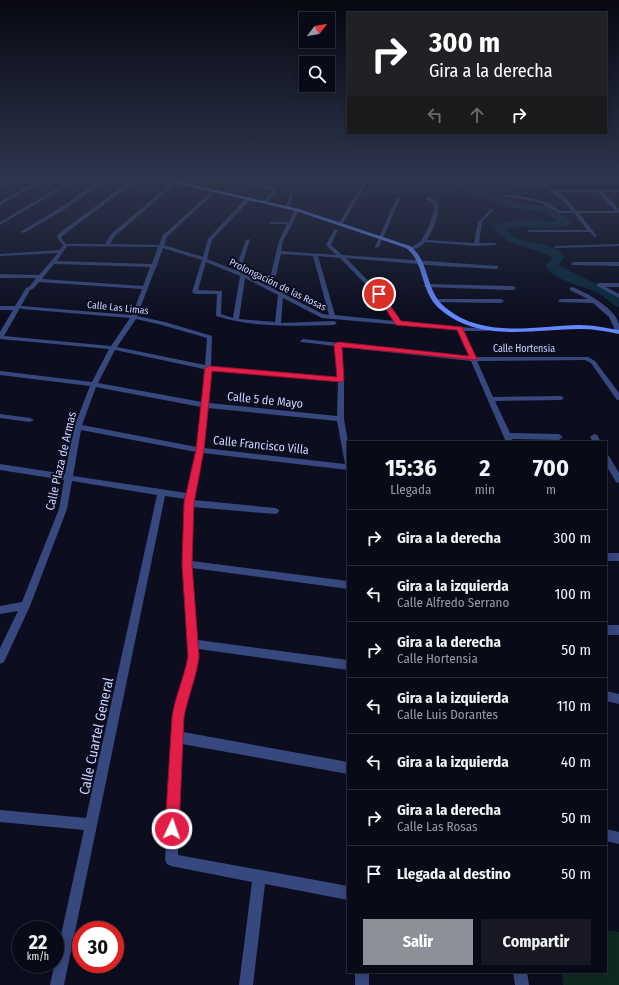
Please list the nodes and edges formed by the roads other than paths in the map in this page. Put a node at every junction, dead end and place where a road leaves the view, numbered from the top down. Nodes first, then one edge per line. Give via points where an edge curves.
1 (34, 225) edge
2 (74, 225) edge
3 (125, 225) edge
4 (177, 225) edge
5 (224, 225) edge
6 (290, 225) edge
7 (346, 225) edge
8 (386, 225) edge
9 (431, 225) edge
10 (479, 225) edge
11 (586, 225) edge
12 (336, 230) dead end
13 (530, 231) dead end
14 (591, 231) junction
15 (22, 232) dead end
16 (595, 236) dead end
17 (380, 237) junction
18 (248, 240) dead end
19 (425, 241) junction
20 (495, 244) dead end
21 (64, 245) junction
22 (107, 245) junction
23 (476, 245) junction
24 (619, 245) edge
25 (161, 246) junction
26 (556, 246) dead end
27 (377, 247) dead end
28 (412, 249) junction
29 (62, 252) junction
30 (278, 252) junction
31 (315, 254) junction
32 (0, 255) edge
33 (340, 255) junction
34 (203, 259) junction
35 (53, 262) junction
36 (419, 263) junction
37 (574, 264) dead end
38 (619, 264) edge
39 (154, 266) junction
40 (496, 267) dead end
41 (237, 273) junction
42 (243, 275) junction
43 (0, 276) edge
44 (39, 279) junction
45 (619, 285) edge
46 (427, 286) junction
47 (146, 288) junction
48 (270, 288) junction
49 (513, 288) dead end
50 (572, 289) dead end
51 (281, 293) junction
52 (619, 296) edge
53 (435, 301) junction
54 (501, 301) dead end
55 (561, 301) dead end
56 (597, 302) junction
57 (0, 308) edge
58 (19, 308) junction
59 (134, 317) junction
60 (236, 320) junction
61 (333, 320) junction
62 (399, 323) junction
63 (278, 324) junction
64 (460, 328) junction
65 (487, 329) junction
66 (619, 332) edge
67 (0, 337) edge
68 (303, 341) dead end
69 (338, 344) junction
70 (113, 348) junction
71 (473, 359) junction
72 (209, 368) junction
73 (0, 373) edge
74 (341, 380) junction
75 (94, 384) junction
76 (561, 398) dead end
77 (619, 398) edge
78 (492, 399) junction
79 (205, 405) junction
80 (0, 416) edge
81 (340, 419) junction
82 (30, 420) dead end
83 (78, 427) junction
84 (559, 437) dead end
85 (509, 439) edge
86 (200, 450) junction
87 (347, 457) edge
88 (607, 460) edge
89 (0, 467) edge
90 (347, 467) edge
91 (68, 478) junction
92 (619, 480) edge
93 (162, 492) junction
94 (189, 500) junction
95 (275, 511) dead end
96 (607, 557) edge
97 (619, 557) edge
98 (187, 564) junction
99 (347, 585) edge
100 (25, 606) junction
101 (0, 610) edge
102 (607, 630) edge
103 (619, 630) edge
104 (193, 644) junction
105 (0, 659) edge
106 (347, 665) edge
107 (607, 696) edge
108 (619, 699) edge
109 (177, 737) junction
110 (347, 768) edge
111 (0, 816) edge
112 (92, 825) junction
113 (607, 835) edge
114 (619, 838) edge
115 (259, 877) junction
116 (347, 893) edge
117 (362, 973) edge
118 (520, 973) edge
119 (57, 985) edge
120 (246, 985) edge
121 (362, 985) edge
122 (522, 985) edge

1 - 15 street
2 - 21 street via 60,235 59,238
3 - 22 street via 113,235
4 - 25 street, Calle Plaza de Armas via 165,236
5 - 34 street via 210,240
6 - 30 street
7 - 17 main road
8 - 17 street
9 - 19 street
10 - 23 street
11 - 14 street
12 - 33 street via 328,245
13 - 14 street
14 - 16 street
17 - 27 street
17 - 28 main road
18 - 41 street
19 - 23 street
19 - 28 street via 421,246
20 - 23 street
21 - 22 street, Prolongación de las Rosas
21 - 29 street
22 - 25 street, Prolongación de las Rosas
24 - 26 street
25 - 34 street, Prolongación de las Rosas
25 - 39 street, Calle Plaza de Armas
28 - 36 main road via 416,252
29 - 32 street
29 - 35 street
30 - 31 street
30 - 48 street
31 - 33 street
31 - 61 street
33 - 36 street
33 - 62 street via 371,284
34 - 41 street, Prolongación de las Rosas
34 - 60 street via 195,292 220,292 218,315
35 - 39 street
35 - 44 street
36 - 40 street
36 - 46 main road
37 - 38 street
39 - 47 street, Calle Plaza de Armas
41 - 42 street, Prolongación de las Rosas
42 - 48 street, Prolongación de las Rosas
42 - 60 street
43 - 44 street
44 - 47 street
44 - 58 street
45 - 52 street via 599,285
46 - 49 street
46 - 53 main road
47 - 59 street, Calle Plaza de Armas
48 - 51 street, Prolongación de las Rosas
50 - 56 street
51 - 61 street, Prolongación de las Rosas
51 - 63 street
53 - 54 street
53 - 65 main road via 462,321
55 - 56 street
56 - 66 street via 604,306
57 - 58 street, Calle Las Limas
58 - 59 street, Calle Las Limas
58 - 67 street via 13,322 8,324
59 - 70 street, Calle Plaza de Armas
59 - 72 street, Calle Las Limas via 210,337
60 - 63 street
61 - 62 street, Prolongación de las Rosas
61 - 63 street
62 - 64 street, Prolongación de las Rosas
64 - 65 street, Prolongación de las Rosas
64 - 71 street
65 - 66 main road via 596,328
67 - 70 street
68 - 69 street, Calle Hortensia
69 - 71 street, Calle Hortensia
69 - 74 street
70 - 72 street
70 - 75 street, Calle Plaza de Armas
71 - 77 street, Calle Hortensia via 590,359
71 - 78 street
72 - 74 street
72 - 79 street
73 - 75 street, Calle 5 de Mayo
74 - 81 street
75 - 79 street, Calle 5 de Mayo
75 - 83 street, Calle Plaza de Armas
76 - 78 street
78 - 85 street
79 - 81 street, Calle 5 de Mayo
79 - 86 street
80 - 82 street
81 - 87 street
83 - 86 street, Calle Francisco Villa
83 - 91 street, Calle Plaza de Armas
84 - 85 street
86 - 90 street, Calle Francisco Villa
86 - 94 street
88 - 92 street
89 - 91 street
91 - 93 street
91 - 100 street, Calle Plaza de Armas via 63,509
93 - 94 street
93 - 112 street, Calle Cuartel General
94 - 95 street
94 - 98 street
96 - 97 street
98 - 99 street
98 - 104 street
100 - 101 street
100 - 105 street, Calle Plaza de Armas
102 - 103 street
104 - 106 street
104 - 109 street via 191,672 180,703
107 - 108 street
109 - 110 street
109 - 115 street via 171,860
111 - 112 street
112 - 119 street, Calle Cuartel General
113 - 114 street
115 - 116 street
115 - 120 street
117 - 121 street
118 - 122 street

